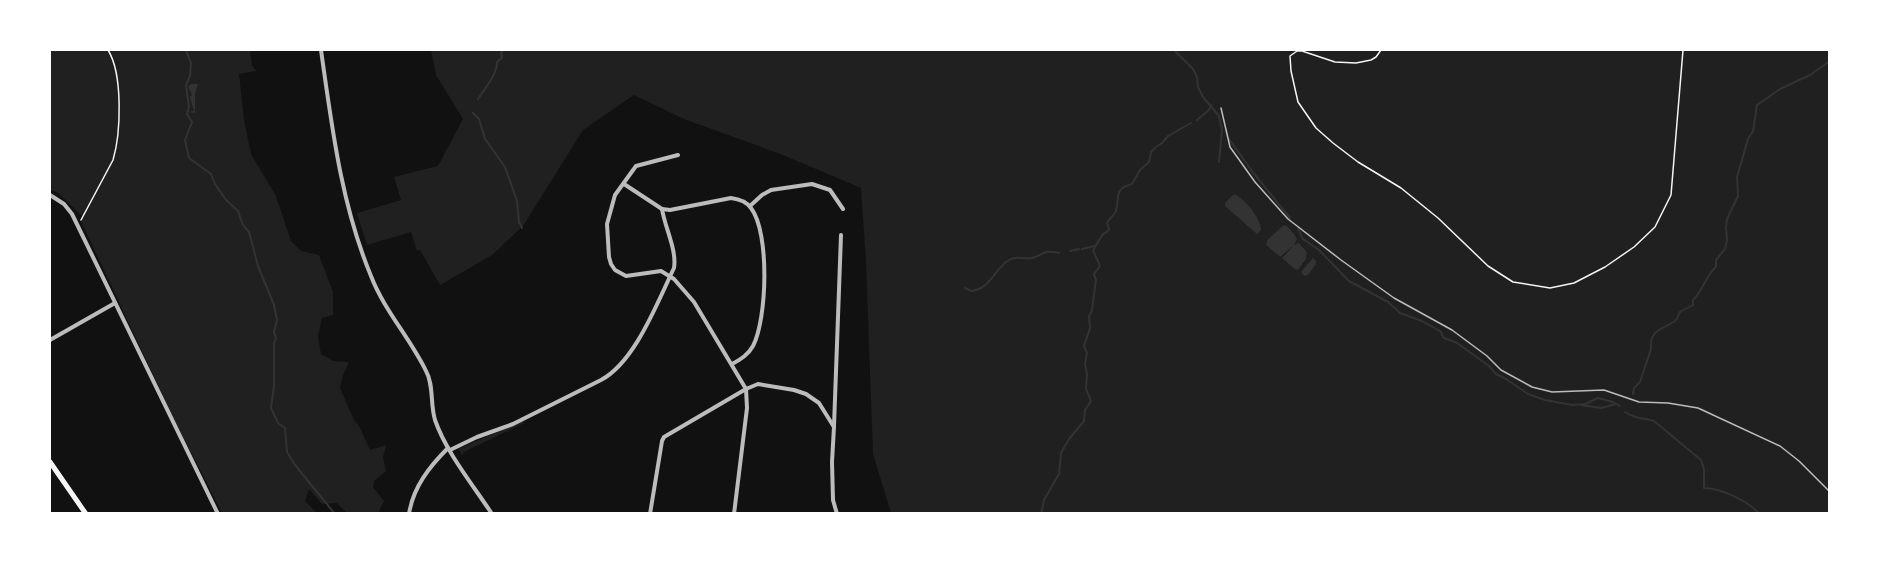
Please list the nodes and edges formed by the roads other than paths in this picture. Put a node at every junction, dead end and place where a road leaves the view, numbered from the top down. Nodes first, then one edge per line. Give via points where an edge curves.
1 (321, 50) edge
2 (1221, 108) dead end
3 (678, 155) dead end
4 (624, 184) junction
5 (50, 195) edge
6 (750, 206) junction
7 (662, 209) junction
8 (843, 209) dead end
9 (841, 235) dead end
10 (670, 276) junction
11 (115, 303) junction
12 (50, 340) edge
13 (732, 364) junction
14 (746, 389) junction
15 (834, 427) junction
16 (449, 449) junction
17 (50, 462) edge
18 (1830, 492) edge
19 (86, 513) edge
20 (218, 513) edge
21 (409, 513) edge
22 (492, 513) edge
23 (650, 513) edge
24 (734, 513) edge
25 (837, 513) edge

1 - 16 street via 345,198 371,277 427,372 435,422
2 - 18 lane via 1230,147 1288,219 1394,298 1452,330 1501,370 1532,387 1552,392 1604,390 1639,402 1698,408 1780,446
3 - 4 street via 639,164
4 - 7 street
4 - 10 street via 615,195 607,224 611,264 626,276 661,271
5 - 11 street via 72,214
6 - 7 street via 731,198
6 - 8 street via 771,190 812,184 830,190
6 - 13 street via 761,235 764,289 753,345 746,356
7 - 10 street via 674,258
9 - 15 street
10 - 13 street via 694,302
10 - 16 street via 634,346 610,375 513,424
11 - 12 street
11 - 20 street
13 - 14 street
14 - 15 street via 758,384 806,393 819,403
14 - 23 street via 664,437
14 - 24 street
15 - 25 street via 832,481
16 - 21 street via 426,474
16 - 22 street
17 - 19 main road

